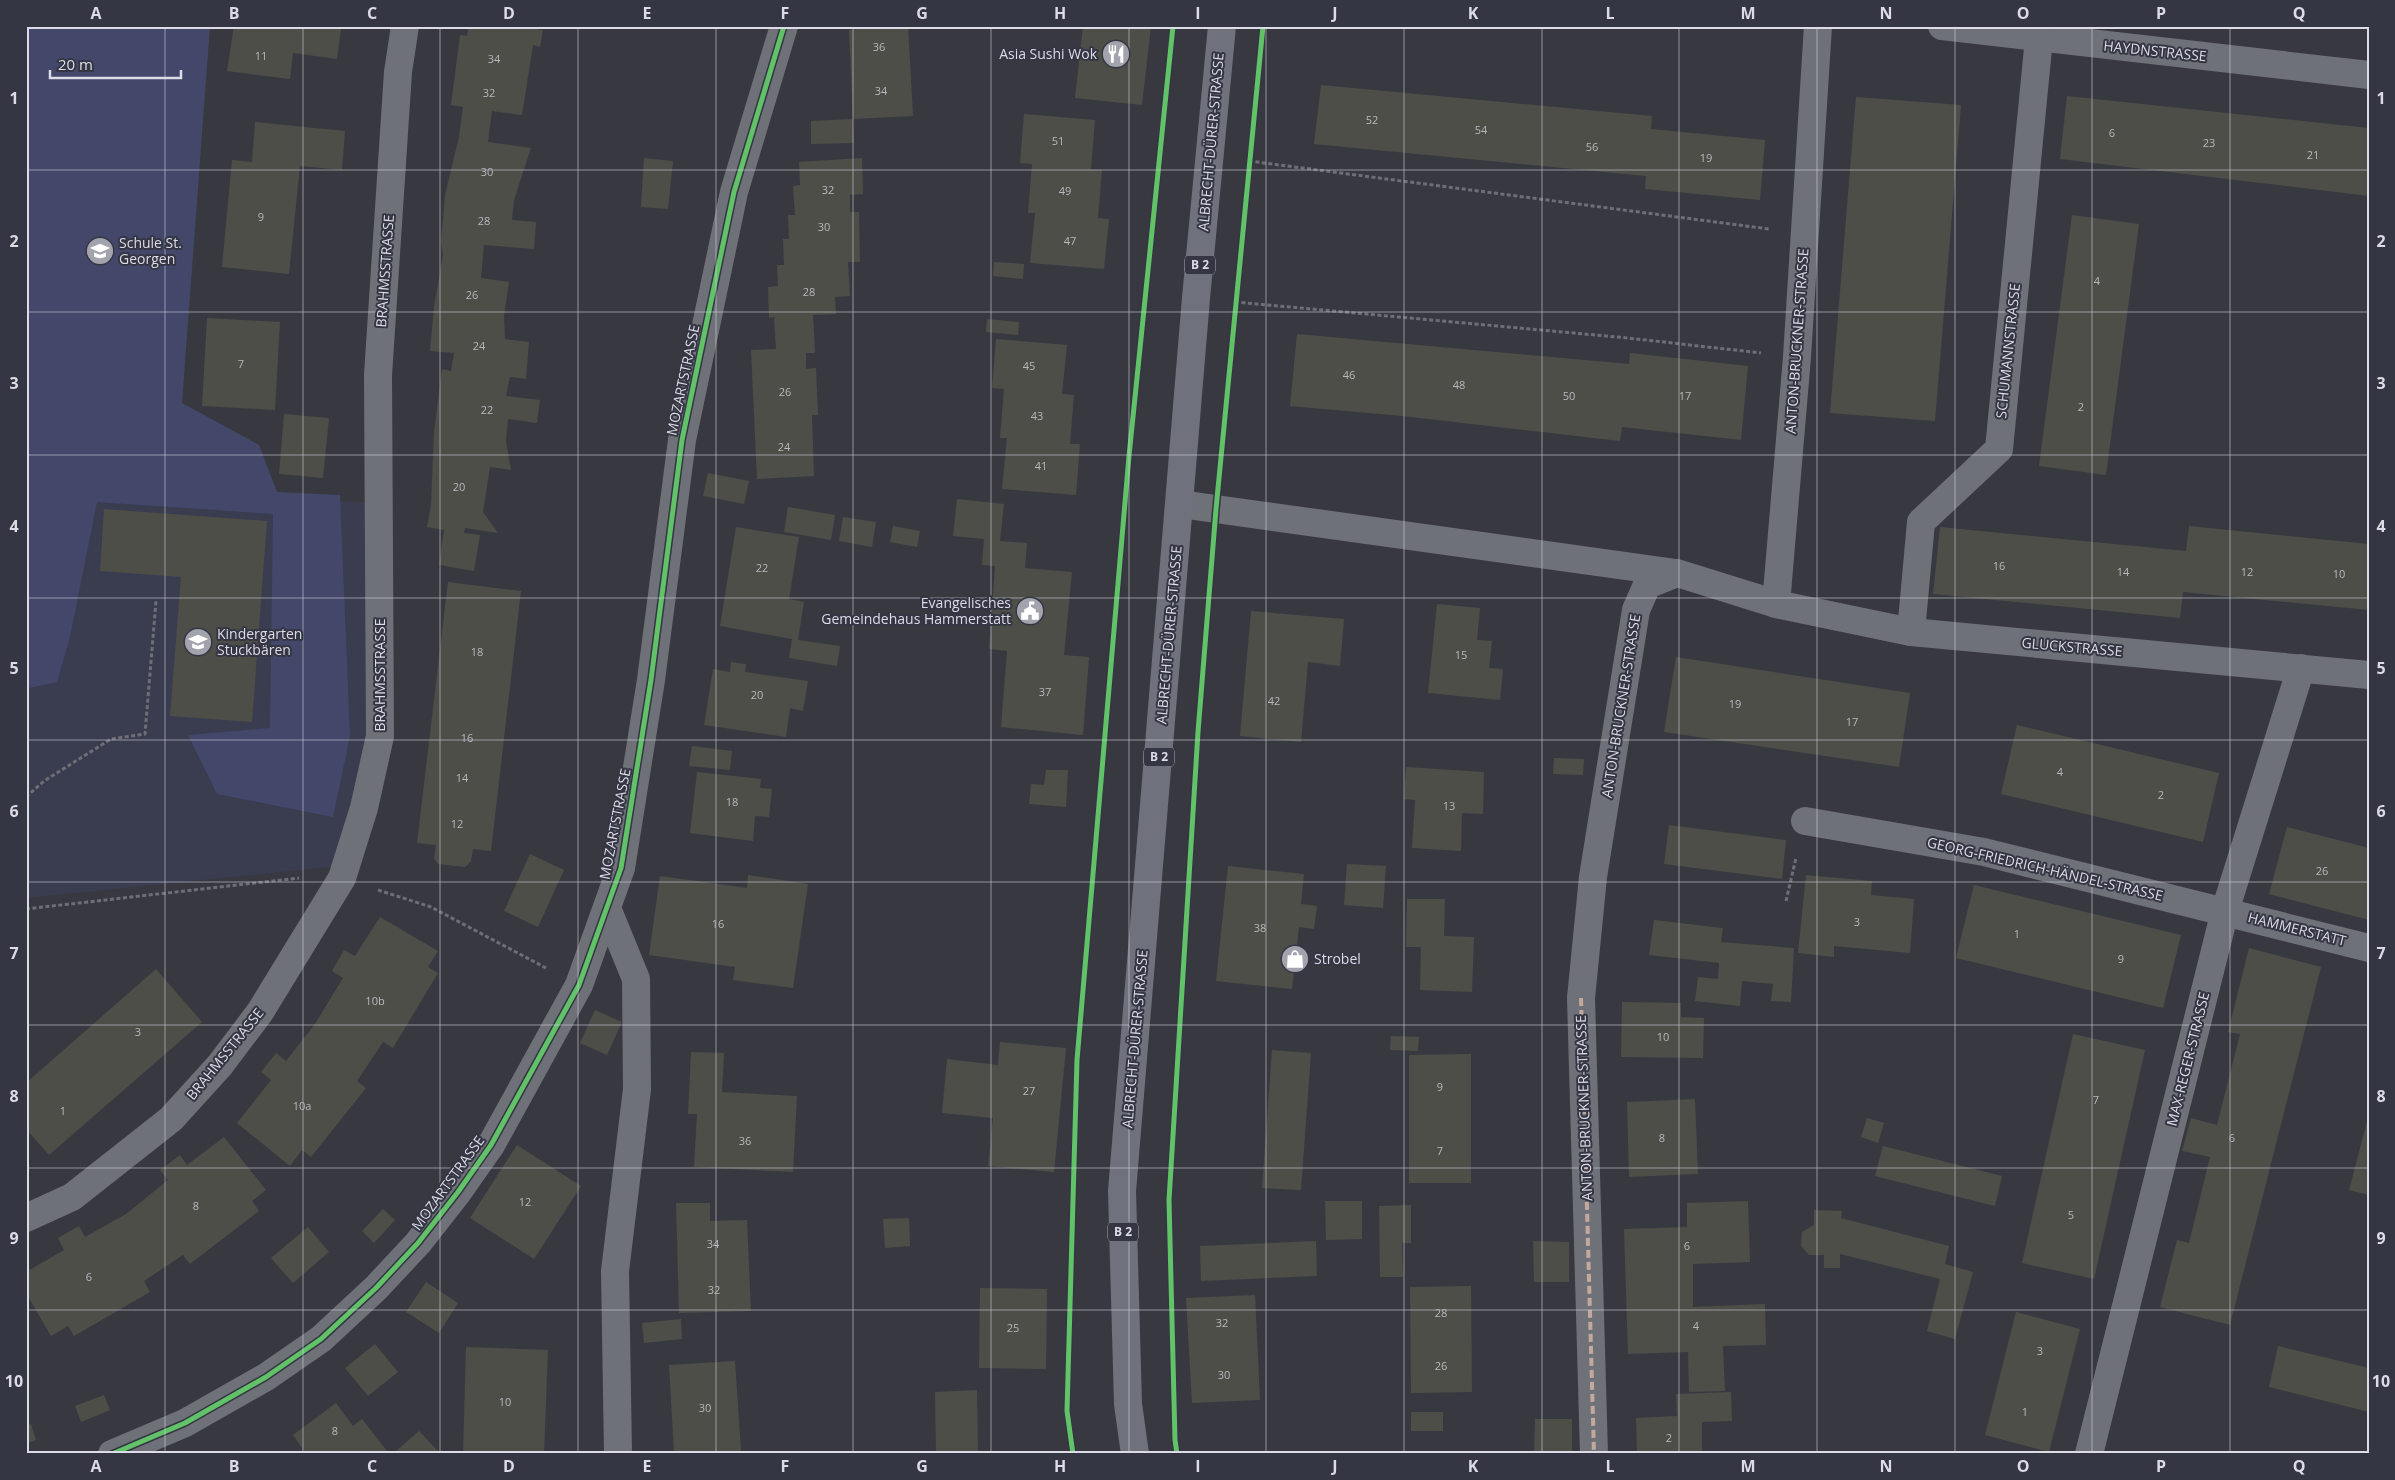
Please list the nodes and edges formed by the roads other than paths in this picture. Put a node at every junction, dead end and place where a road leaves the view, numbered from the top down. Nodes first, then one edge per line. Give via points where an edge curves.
1 (404, 26) edge
2 (784, 26) edge
3 (1222, 26) edge
4 (1818, 26) edge
5 (1942, 26) edge
6 (2038, 38) junction
7 (2369, 75) edge
8 (1180, 504) junction
9 (1676, 574) junction
10 (1776, 604) junction
11 (1911, 632) junction
12 (2301, 668) junction
13 (2369, 675) edge
14 (1805, 821) road end
15 (607, 908) junction
16 (2225, 911) junction
17 (2369, 948) edge
18 (26, 1218) edge
19 (112, 1454) edge
20 (618, 1454) edge
21 (1136, 1454) edge
22 (1594, 1454) edge
23 (2089, 1454) edge

1 - 18 street, BRAHMSSTRASSE via 398,72 378,375 380,736 364,808 342,878 260,1012 220,1065 171,1119 72,1197
2 - 15 street, MOZARTSTRASSE via 734,192 682,440 632,808 621,868
3 - 8 main road, ALBRECHT-DÜRER-STRASSE / B 2
4 - 10 street, ANTON-BRUCKNER-STRASSE via 1797,357
5 - 6 street, HAYDNSTRASSE
6 - 7 street, HAYDNSTRASSE
6 - 11 street, SCHUMANNSTRASSE via 1999,449 1921,522
8 - 9 street
8 - 21 main road, ALBRECHT-DÜRER-STRASSE / B 2 via 1122,1191 1128,1404
9 - 10 street
9 - 22 street, ANTON-BRUCKNER-STRASSE via 1647,585 1636,610 1593,877 1581,998
10 - 11 street, GLUCKSTRASSE
11 - 12 street, GLUCKSTRASSE
12 - 13 street, GLUCKSTRASSE
12 - 16 street, MAX-REGER-STRASSE
14 - 16 street, GEORG-FRIEDRICH-HÄNDEL-STRASSE via 1984,852
15 - 19 street, MOZARTSTRASSE via 579,985 523,1090 491,1145 418,1243 321,1339 282,1366 185,1423
15 - 20 street via 636,979 637,1089 615,1271
16 - 17 street, HAMMERSTATT
16 - 23 street, MAX-REGER-STRASSE

